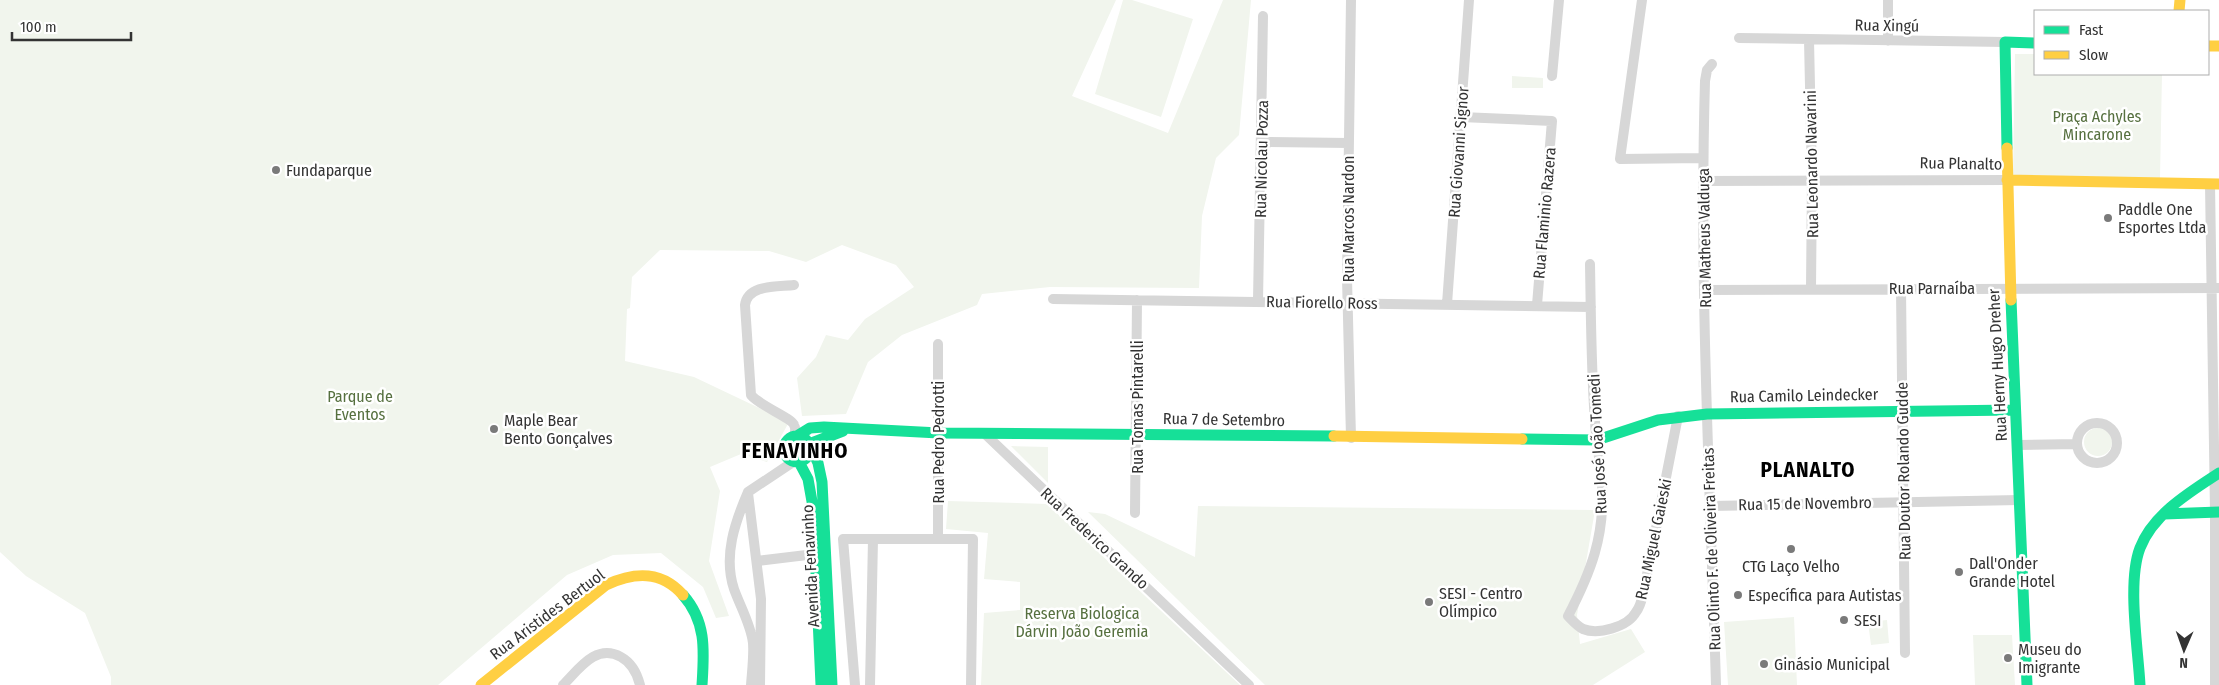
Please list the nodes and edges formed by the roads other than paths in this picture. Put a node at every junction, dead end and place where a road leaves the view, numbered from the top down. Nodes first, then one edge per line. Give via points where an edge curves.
1 (1351, 0) edge
2 (1469, 0) edge
3 (1559, 0) edge
4 (1642, 0) edge
5 (1888, 0) edge
6 (1263, 16) dead end
7 (1739, 38) dead end
8 (1809, 40) junction
9 (1888, 41) junction
10 (2005, 42) junction
11 (2034, 43) edge
12 (1712, 64) dead end
13 (1552, 76) dead end
14 (1461, 118) junction
15 (1261, 142) junction
16 (1348, 143) junction
17 (1703, 158) junction
18 (1812, 179) junction
19 (1703, 180) junction
20 (2007, 180) junction
21 (2215, 184) edge
22 (1590, 264) dead end
23 (794, 285) dead end
24 (1900, 288) junction
25 (2010, 288) junction
26 (2215, 288) edge
27 (1811, 289) junction
28 (1704, 290) junction
29 (1053, 299) dead end
30 (1137, 300) junction
31 (1258, 301) junction
32 (1348, 304) junction
33 (1447, 304) junction
34 (1537, 305) junction
35 (1591, 307) junction
36 (938, 344) dead end
37 (1902, 410) junction
38 (2015, 410) junction
39 (1707, 414) junction
40 (1678, 416) junction
41 (850, 428) junction
42 (939, 433) junction
43 (984, 433) junction
44 (1137, 433) junction
45 (795, 437) junction
46 (1351, 438) junction
47 (1597, 440) junction
48 (2077, 444) junction
49 (2018, 445) junction
50 (810, 446) junction
51 (796, 462) junction
52 (2216, 474) edge
53 (748, 492) junction
54 (2020, 500) junction
55 (1904, 501) junction
56 (1710, 506) junction
57 (2217, 512) edge
58 (1136, 513) dead end
59 (2164, 514) junction
60 (819, 531) junction
61 (873, 539) junction
62 (938, 539) junction
63 (815, 554) junction
64 (756, 561) junction
65 (1568, 616) joint
66 (825, 653) junction
67 (1905, 653) dead end
68 (2217, 665) edge
69 (481, 685) edge
70 (563, 685) edge
71 (640, 685) edge
72 (702, 685) edge
73 (751, 685) edge
74 (760, 685) edge
75 (821, 685) edge
76 (832, 685) edge
77 (855, 685) edge
78 (870, 685) edge
79 (971, 685) edge
80 (1249, 685) edge
81 (1716, 685) edge
82 (2027, 685) edge
83 (2140, 685) edge
84 (2215, 685) edge

1 - 16 street, Rua Marcos Nardon
2 - 14 street, Rua Giovanni Signor
3 - 13 street
4 - 17 street via 1620,159
5 - 9 street
6 - 15 street, Rua Nicolau Pozza
7 - 8 street, Rua Xingú
8 - 9 street, Rua Xingú
8 - 18 street, Rua Leonardo Navarini
9 - 10 street, Rua Xingú
10 - 11 street, Rua Xingú
10 - 20 street, Rua Herny Hugo Dreher
12 - 17 street, Rua Matheus Valduga via 1705,81
14 - 33 street, Rua Giovanni Signor
14 - 34 street, Rua Flaminio Razera via 1552,121
15 - 16 street
15 - 31 street, Rua Nicolau Pozza
16 - 32 street, Rua Marcos Nardon
17 - 19 street, Rua Matheus Valduga
18 - 19 street, Rua Planalto
18 - 20 street, Rua Planalto
18 - 27 street, Rua Leonardo Navarini
19 - 28 street, Rua Matheus Valduga
20 - 21 street, Rua Planalto
20 - 25 street, Rua Herny Hugo Dreher
21 - 26 street
22 - 35 street, Rua José João Tomedi
23 - 45 street via 752,292 745,305 752,395 764,406 793,422
24 - 25 street, Rua Parnaíba
24 - 27 street, Rua Parnaíba
24 - 37 street, Rua Doutor Rolando Gudde
25 - 26 street, Rua Parnaíba
25 - 38 street, Rua Herny Hugo Dreher
26 - 52 street
27 - 28 street, Rua Parnaíba
28 - 39 street, Rua Matheus Valduga
29 - 30 street, Rua Fiorello Ross
30 - 31 street, Rua Fiorello Ross
30 - 44 street, Rua Tomas Pintarelli
31 - 32 street, Rua Fiorello Ross
32 - 33 street, Rua Fiorello Ross
32 - 46 street, Rua Marcos Nardon
33 - 34 street, Rua Fiorello Ross
34 - 35 street, Rua Fiorello Ross
35 - 47 street, Rua José João Tomedi
36 - 42 street, Rua Pedro Pedrotti
37 - 38 street, Rua Camilo Leindecker
37 - 39 street, Rua Camilo Leindecker
37 - 55 street, Rua Doutor Rolando Gudde
38 - 49 street, Rua Herny Hugo Dreher
39 - 40 street, Rua Camilo Leindecker
39 - 56 street, Rua Olinto F. de Oliveira Freitas
40 - 47 street, Rua Camilo Leindecker
40 - 65 street, Rua Miguel Gaieski via 1644,590 1636,613 1618,626 1590,631 1581,628
41 - 42 street, Rua 7 de Setembro
41 - 45 street, Rua 7 de Setembro via 810,428
41 - 50 street, Rua 7 de Setembro
42 - 43 street, Rua 7 de Setembro
42 - 62 street, Rua Pedro Pedrotti
43 - 44 street, Rua 7 de Setembro
43 - 80 street, Rua Frederico Grando
44 - 46 street, Rua 7 de Setembro
44 - 58 street, Rua Tomas Pintarelli
45 - 50 street via 804,438
45 - 51 street via 784,447 786,456
46 - 47 street, Rua 7 de Setembro
47 - 65 street, Rua José João Tomedi via 1602,508 1598,547
48 - 48 street via 2087,460 2100,463 2112,458 2118,440 2108,425 2095,422 2084,427
48 - 49 street
49 - 54 street, Rua Herny Hugo Dreher
50 - 51 street via 806,459
50 - 60 street, Avenida Fenavinho via 822,482
51 - 53 street
51 - 60 street, Avenida Fenavinho via 808,479
52 - 57 street
52 - 59 street
53 - 64 street
53 - 73 street via 734,527 730,568 753,643
54 - 55 street, Rua 15 de Novembro
54 - 82 street, Rua Herny Hugo Dreher
55 - 56 street, Rua 15 de Novembro
55 - 67 street, Rua Doutor Rolando Gudde
56 - 81 street, Rua Olinto F. de Oliveira Freitas
57 - 59 street
57 - 68 street
59 - 83 street via 2143,541 2136,569
60 - 63 street, Avenida Fenavinho
60 - 66 street, Avenida Fenavinho
61 - 62 street
61 - 77 street via 843,540
61 - 78 street
62 - 79 street via 973,539
63 - 64 street
63 - 66 street, Avenida Fenavinho
64 - 74 street via 761,600
66 - 75 street, Avenida Fenavinho
66 - 76 street, Avenida Fenavinho
68 - 84 street
69 - 72 street, Rua Aristides Bertuol via 606,585 626,576 642,575 670,583 684,593 692,605 704,642
70 - 71 street via 587,660 601,653 613,652 626,660 637,674

